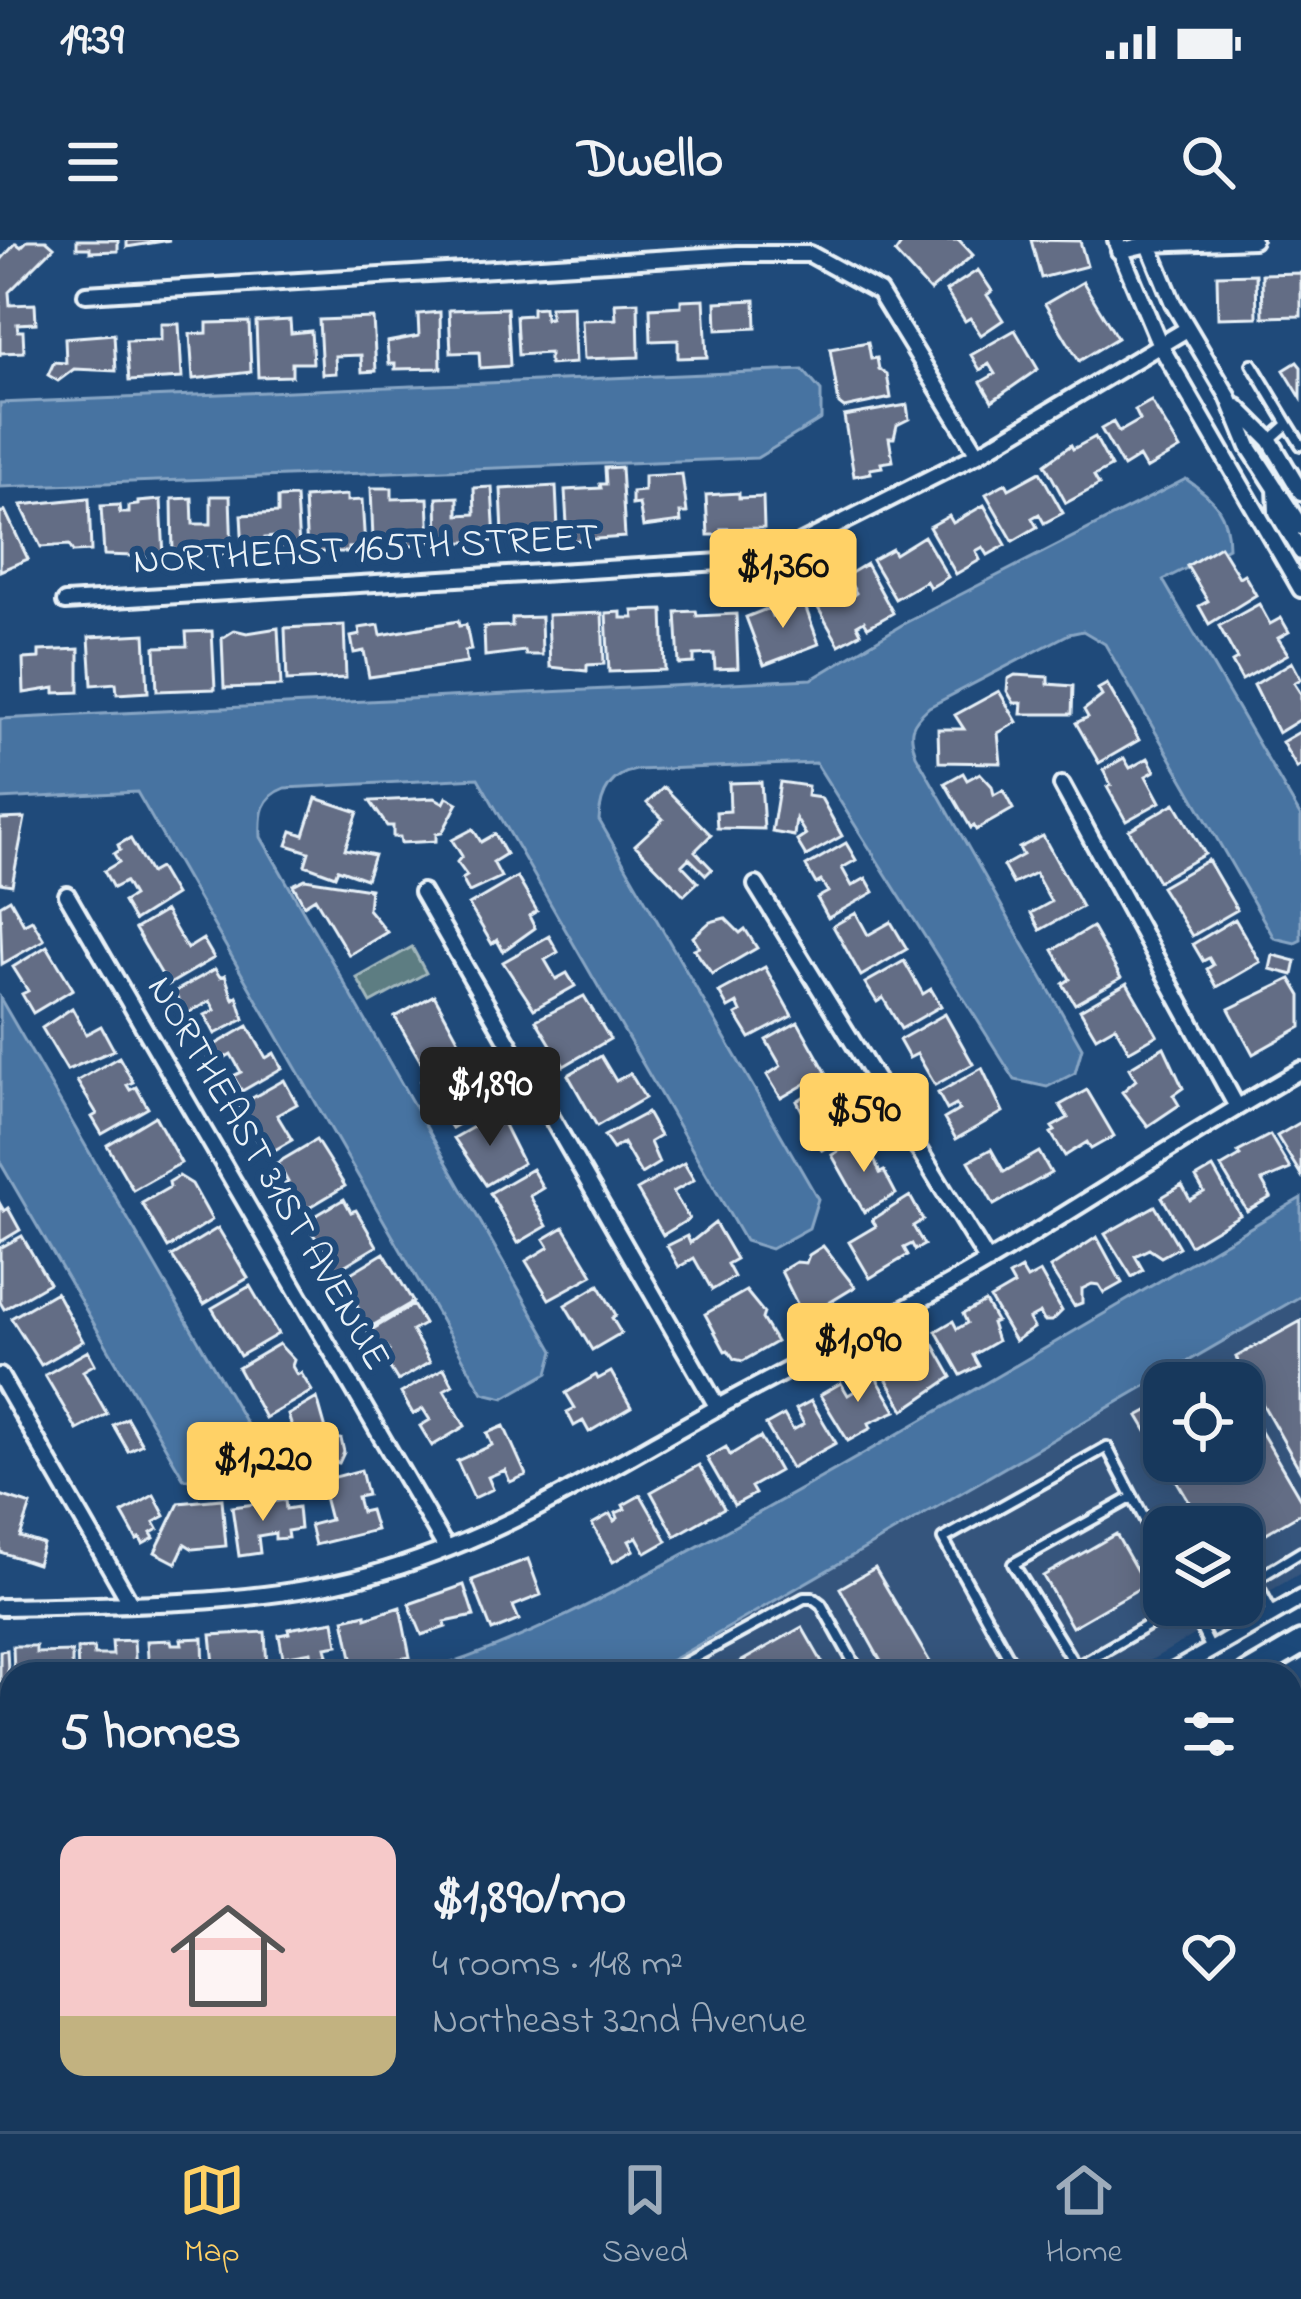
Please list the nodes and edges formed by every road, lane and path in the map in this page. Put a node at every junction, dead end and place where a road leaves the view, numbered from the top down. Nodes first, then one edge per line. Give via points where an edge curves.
1 (1253, 240) edge
2 (1147, 242) edge
3 (1117, 246) edge
4 (86, 293) dead end
5 (1187, 329) junction
6 (1160, 345) junction
7 (1252, 364) dead end
8 (1229, 399) junction
9 (1288, 424) junction
10 (1270, 440) junction
11 (1301, 445) edge
12 (978, 454) junction
13 (1276, 488) junction
14 (1301, 492) edge
15 (1301, 526) edge
16 (1301, 552) edge
17 (1301, 590) edge
18 (65, 602) dead end
19 (1062, 785) dead end
20 (756, 885) dead end
21 (422, 892) dead end
22 (67, 895) dead end
23 (1301, 1070) edge
24 (1237, 1107) junction
25 (988, 1262) junction
26 (0, 1376) edge
27 (718, 1408) junction
28 (1133, 1497) junction
29 (1143, 1516) edge
30 (446, 1548) junction
31 (1301, 1552) edge
32 (1301, 1598) edge
33 (131, 1604) junction
34 (0, 1606) edge
35 (1273, 1614) junction
36 (1151, 1626) edge
37 (1198, 1626) edge
38 (1301, 1643) edge
39 (1211, 1649) junction
40 (687, 1662) edge
41 (853, 1662) edge
42 (1011, 1662) edge
43 (1073, 1662) edge
44 (1091, 1662) edge
45 (1189, 1662) edge
46 (1269, 1662) edge

1 - 2 street
2 - 3 street
2 - 5 street
3 - 6 street
4 - 12 street via 810,254 879,292
5 - 6 street, NORTHEAST 165TH STREET
5 - 8 street
6 - 12 street, NORTHEAST 165TH STREET
6 - 17 street
7 - 9 lane
8 - 10 street
8 - 13 street
9 - 10 lane
9 - 11 lane
10 - 14 street
12 - 18 street, NORTHEAST 165TH STREET via 770,559
13 - 15 street
13 - 16 street via 1276,512
19 - 24 street
20 - 25 street
21 - 27 street
22 - 30 street, NORTHEAST 31ST AVENUE
23 - 24 street
24 - 25 street
25 - 27 street
26 - 33 street
27 - 30 street via 555,1502
28 - 29 lane
28 - 42 lane via 1107,1447 943,1539
28 - 43 lane via 1012,1564
30 - 33 street via 298,1590
31 - 35 lane via 1255,1580
32 - 35 street
33 - 34 street
35 - 39 street
36 - 44 lane
37 - 39 lane
38 - 46 main road
39 - 45 street
40 - 41 lane via 813,1598

